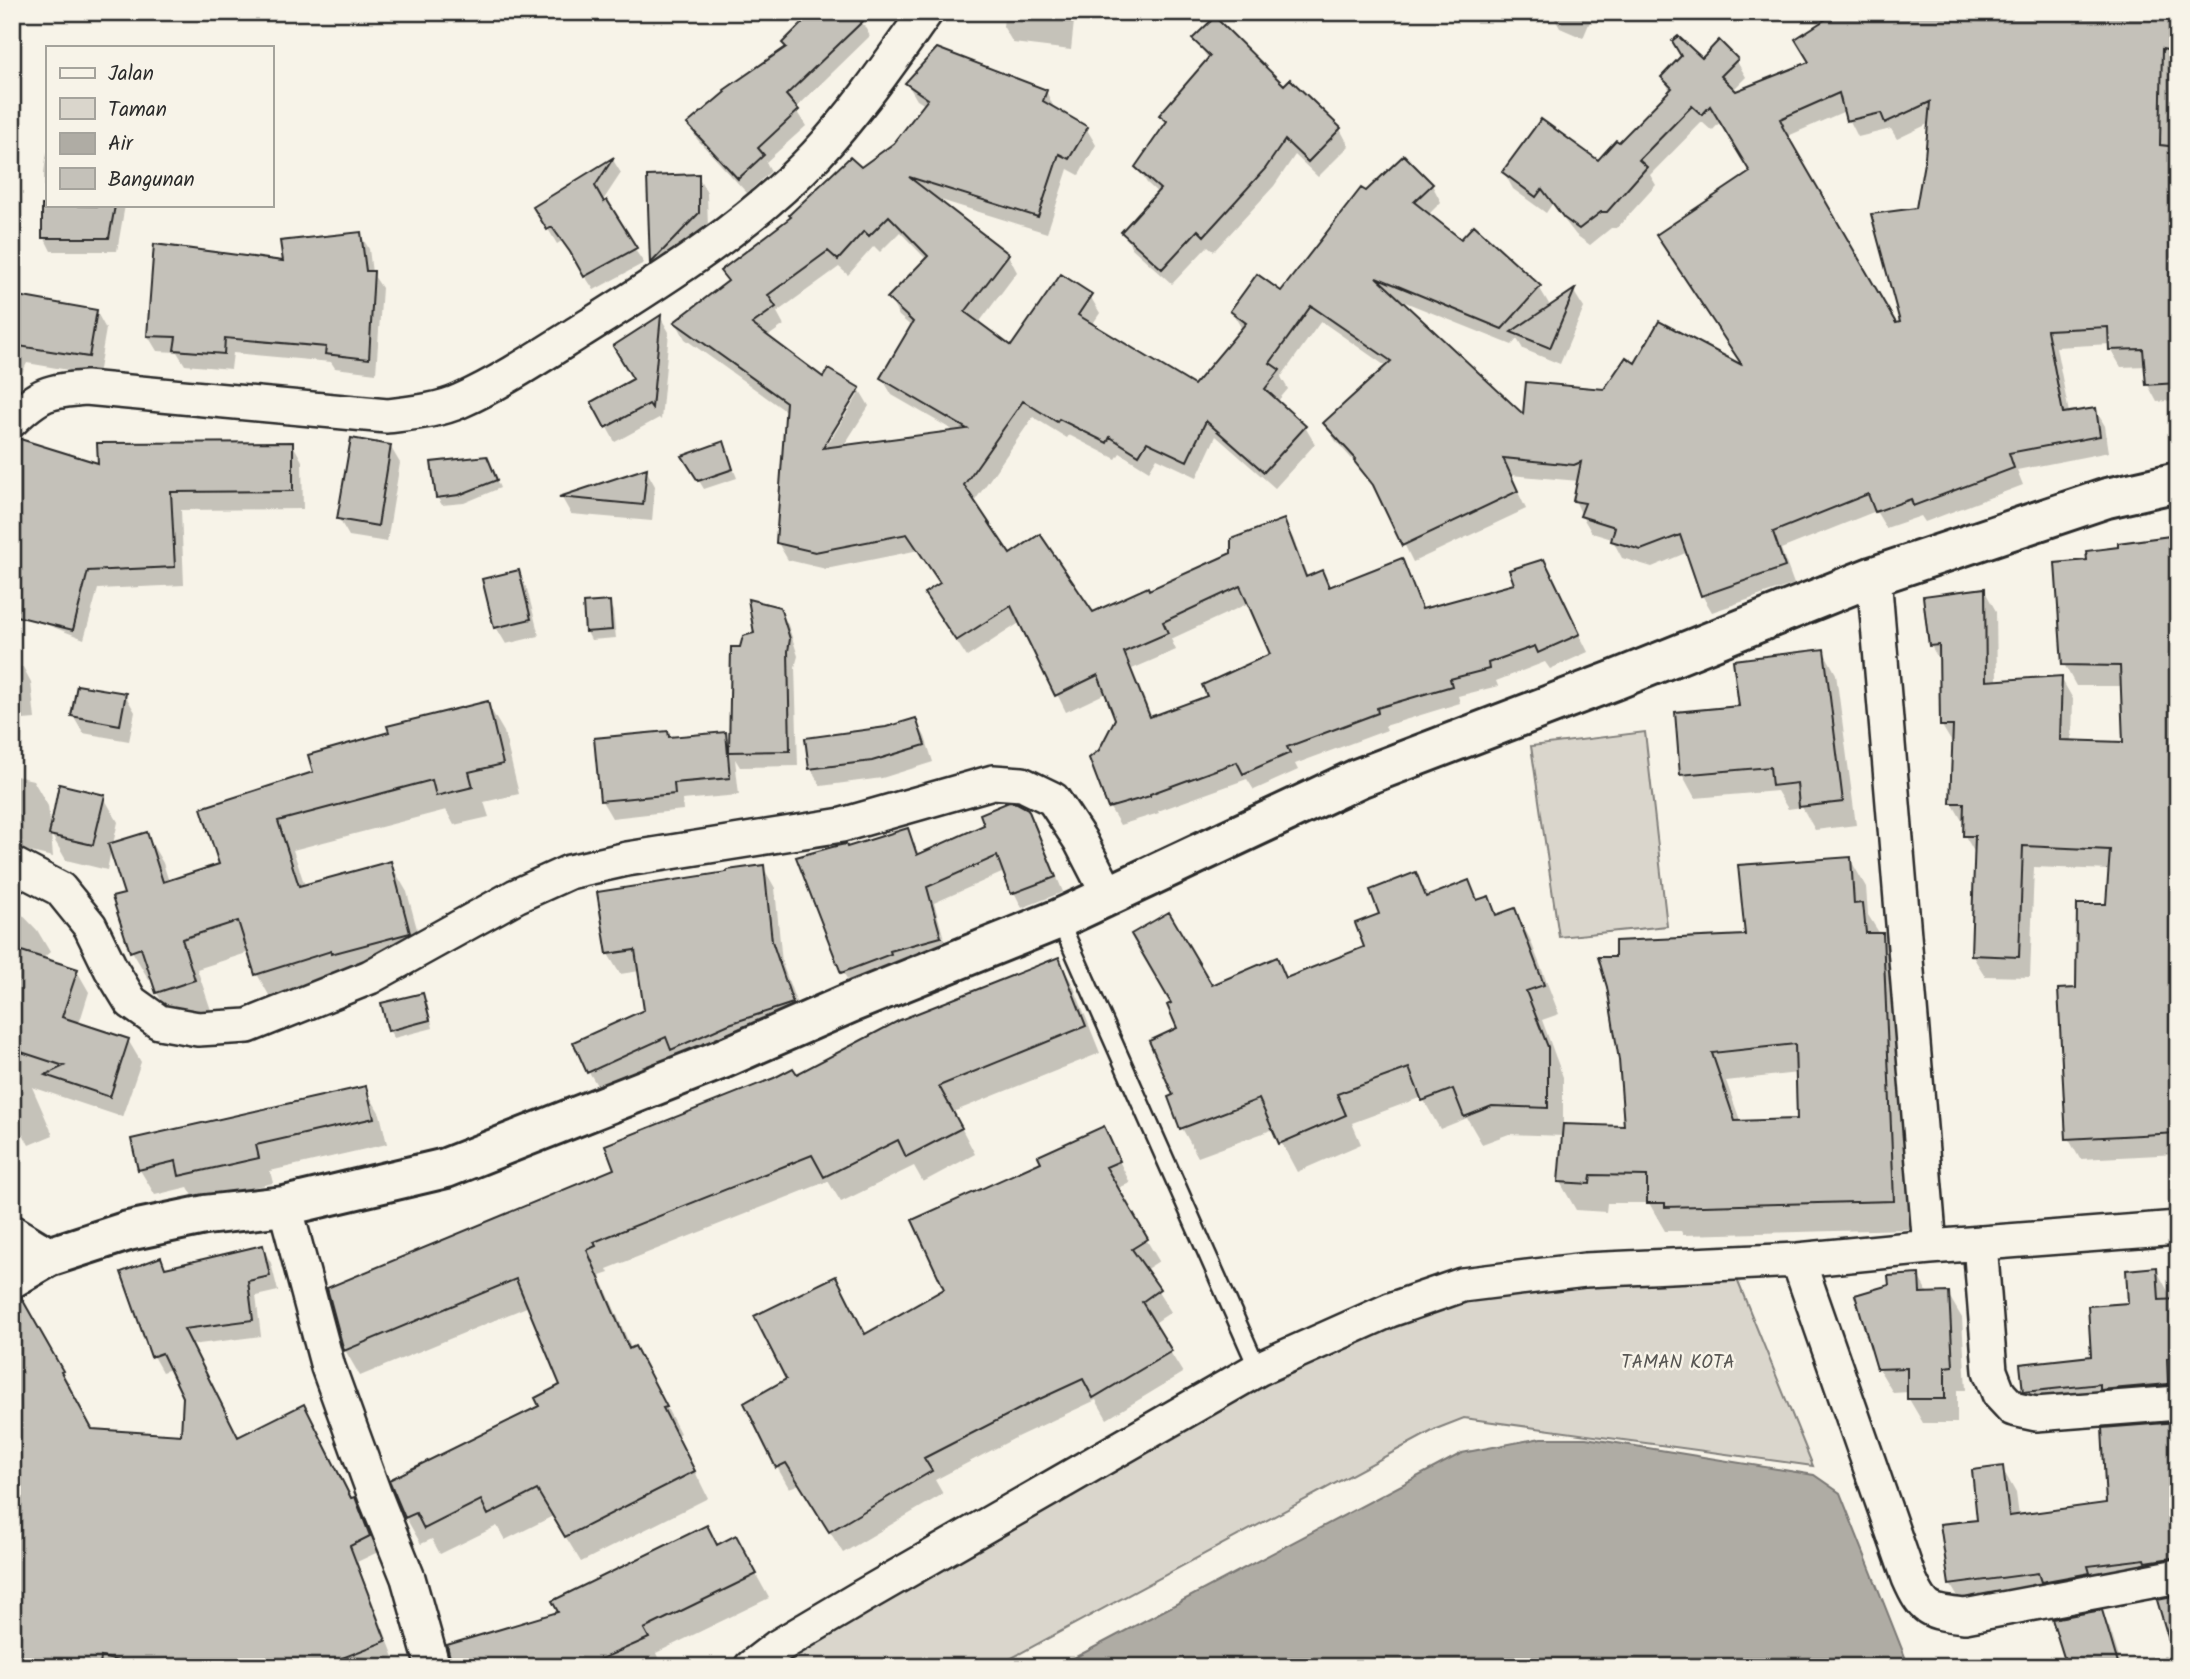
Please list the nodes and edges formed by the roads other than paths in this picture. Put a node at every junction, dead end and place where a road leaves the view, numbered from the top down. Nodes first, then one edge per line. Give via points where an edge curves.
1 (926, 12) edge
2 (12, 420) edge
3 (2178, 482) edge
4 (1874, 576) junction
5 (12, 864) edge
6 (1108, 894) junction
7 (1059, 919) junction
8 (285, 1206) junction
9 (2178, 1228) edge
10 (12, 1235) edge
11 (1980, 1243) junction
12 (1930, 1247) junction
13 (48, 1257) junction
14 (1798, 1260) junction
15 (12, 1278) edge
16 (1258, 1369) junction
17 (2178, 1403) edge
18 (2178, 1576) edge
19 (765, 1660) edge
20 (433, 1667) edge

1 - 2 street via 869,93 815,155 764,203 673,274 458,402 387,416 86,388 53,390 32,400
3 - 4 main road via 2107,498
4 - 6 main road via 1359,778
4 - 12 street
5 - 6 street via 60,889 90,926 131,1002 159,1022 198,1029 248,1026 370,978 516,896 569,872 842,825 993,782 1023,784 1053,799
6 - 7 main road
7 - 8 main road via 446,1168
7 - 16 lane
8 - 13 main road via 205,1215
8 - 20 street via 328,1367 408,1578
9 - 11 street
10 - 13 main road
11 - 12 street
11 - 17 street via 1990,1371 1999,1394 2013,1409 2036,1414
12 - 14 street
13 - 15 main road
14 - 16 street via 1584,1270 1462,1285 1390,1310
14 - 18 street via 1909,1578 1919,1600 1933,1612 1965,1616
16 - 19 street

